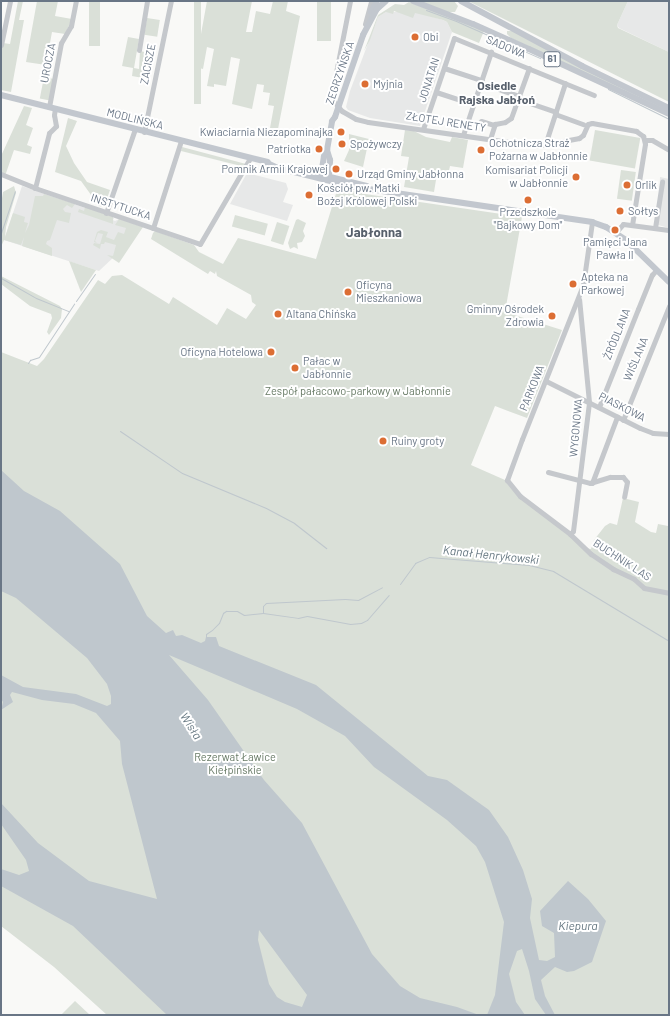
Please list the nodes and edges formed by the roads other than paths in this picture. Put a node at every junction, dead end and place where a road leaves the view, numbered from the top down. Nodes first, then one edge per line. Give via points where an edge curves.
1 (10, 1) edge
2 (76, 1) edge
3 (148, 1) edge
4 (171, 1) edge
5 (350, 1) edge
6 (371, 1) edge
7 (378, 1) edge
8 (386, 1) edge
9 (413, 1) edge
10 (461, 1) edge
11 (365, 24) junction
12 (363, 35) junction
13 (454, 38) joint
14 (1, 45) edge
15 (138, 50) dead end
16 (491, 52) junction
17 (444, 68) junction
18 (529, 68) junction
19 (481, 81) junction
20 (565, 83) junction
21 (436, 92) junction
22 (1, 95) edge
23 (594, 95) dead end
24 (518, 97) junction
25 (473, 104) junction
26 (52, 107) junction
27 (338, 108) junction
28 (669, 108) edge
29 (555, 113) junction
30 (669, 114) edge
31 (481, 121) dead end
32 (582, 124) dead end
33 (494, 125) junction
34 (135, 129) junction
35 (423, 129) junction
36 (144, 132) junction
37 (463, 135) junction
38 (490, 139) junction
39 (645, 140) junction
40 (181, 141) junction
41 (545, 145) junction
42 (328, 150) junction
43 (669, 150) edge
44 (250, 158) junction
45 (1, 174) edge
46 (324, 177) junction
47 (662, 182) dead end
48 (35, 188) junction
49 (106, 213) junction
50 (592, 222) junction
51 (632, 225) junction
52 (153, 228) junction
53 (655, 228) junction
54 (669, 230) edge
55 (615, 233) junction
56 (656, 270) junction
57 (669, 282) edge
58 (579, 298) junction
59 (669, 306) edge
60 (546, 381) junction
61 (589, 402) junction
62 (599, 407) junction
63 (617, 416) junction
64 (623, 420) junction
65 (669, 434) edge
66 (548, 472) dead end
67 (580, 481) junction
68 (592, 483) junction
69 (624, 497) dead end
70 (570, 534) junction
71 (669, 593) edge

1 - 14 street
2 - 26 street, UROCZA via 71,26 61,43
3 - 15 street
4 - 36 street, ZACISZE
5 - 27 street, ZŁOTEJ RENETY via 331,100
6 - 11 street
7 - 11 main road, ZEGRZYŃSKA
8 - 12 main road, ZEGRZYŃSKA via 377,9
9 - 30 main road, 61 via 473,24
10 - 28 main road, 61 via 582,66
11 - 12 main road, ZEGRZYŃSKA
12 - 27 main road, ZEGRZYŃSKA
13 - 16 street, SADOWA
13 - 17 street, JONATAN
16 - 18 street, SADOWA
16 - 19 street
17 - 19 street
17 - 21 street, JONATAN
18 - 20 street, SADOWA
18 - 24 street
19 - 24 street
19 - 25 street
20 - 23 street, SADOWA
20 - 29 street
21 - 25 street
21 - 35 street, JONATAN
22 - 26 main road, MODLIŃSKA
24 - 29 street
24 - 33 street via 510,118
25 - 37 street
26 - 34 main road, MODLIŃSKA
26 - 48 street, UROCZA via 56,126 50,133
27 - 35 street, ZŁOTEJ RENETY via 356,119
27 - 42 main road, ZEGRZYŃSKA via 332,123
29 - 32 street
29 - 41 street
31 - 33 street
33 - 38 street
34 - 36 main road, MODLIŃSKA
34 - 49 street
35 - 37 street, ZŁOTEJ RENETY
36 - 40 main road, MODLIŃSKA
37 - 38 street, ZŁOTEJ RENETY
38 - 41 street, ZŁOTEJ RENETY
39 - 41 street, ZŁOTEJ RENETY via 636,131 592,123 588,124 583,135 578,138
39 - 43 street via 652,140
39 - 51 street
40 - 44 main road, MODLIŃSKA
40 - 52 street
42 - 46 main road, ZEGRZYŃSKA via 324,156
42 - 46 main road, ZEGRZYŃSKA via 330,160
44 - 46 main road, MODLIŃSKA
44 - 52 street, INSTYTUCKA via 200,244
45 - 48 street, INSTYTUCKA
46 - 50 main road, MODLIŃSKA via 390,192
47 - 53 street
48 - 49 street, INSTYTUCKA
49 - 52 street, INSTYTUCKA
50 - 55 main road, MODLIŃSKA
50 - 58 street, PARKOWA via 585,279
51 - 53 street
51 - 55 street via 623,224
53 - 54 street
55 - 56 main road, MODLIŃSKA via 626,240
56 - 57 main road, MODLIŃSKA
56 - 62 street, ŹRÓDLANA
58 - 60 street, PARKOWA
58 - 61 street, WYGONOWA
59 - 64 street, WIŚLANA
60 - 61 street, PIASKOWA
60 - 70 street, PARKOWA via 507,480 520,496
61 - 62 street, PIASKOWA
61 - 67 street, WYGONOWA
62 - 63 street, PIASKOWA
63 - 64 street, PIASKOWA
63 - 68 street
64 - 65 street, PIASKOWA via 647,432
66 - 67 street
67 - 68 street
67 - 70 street, WYGONOWA via 573,531
68 - 69 street via 610,477 623,477 627,482
70 - 71 street, BUCHNIK LAS via 591,554 644,588

